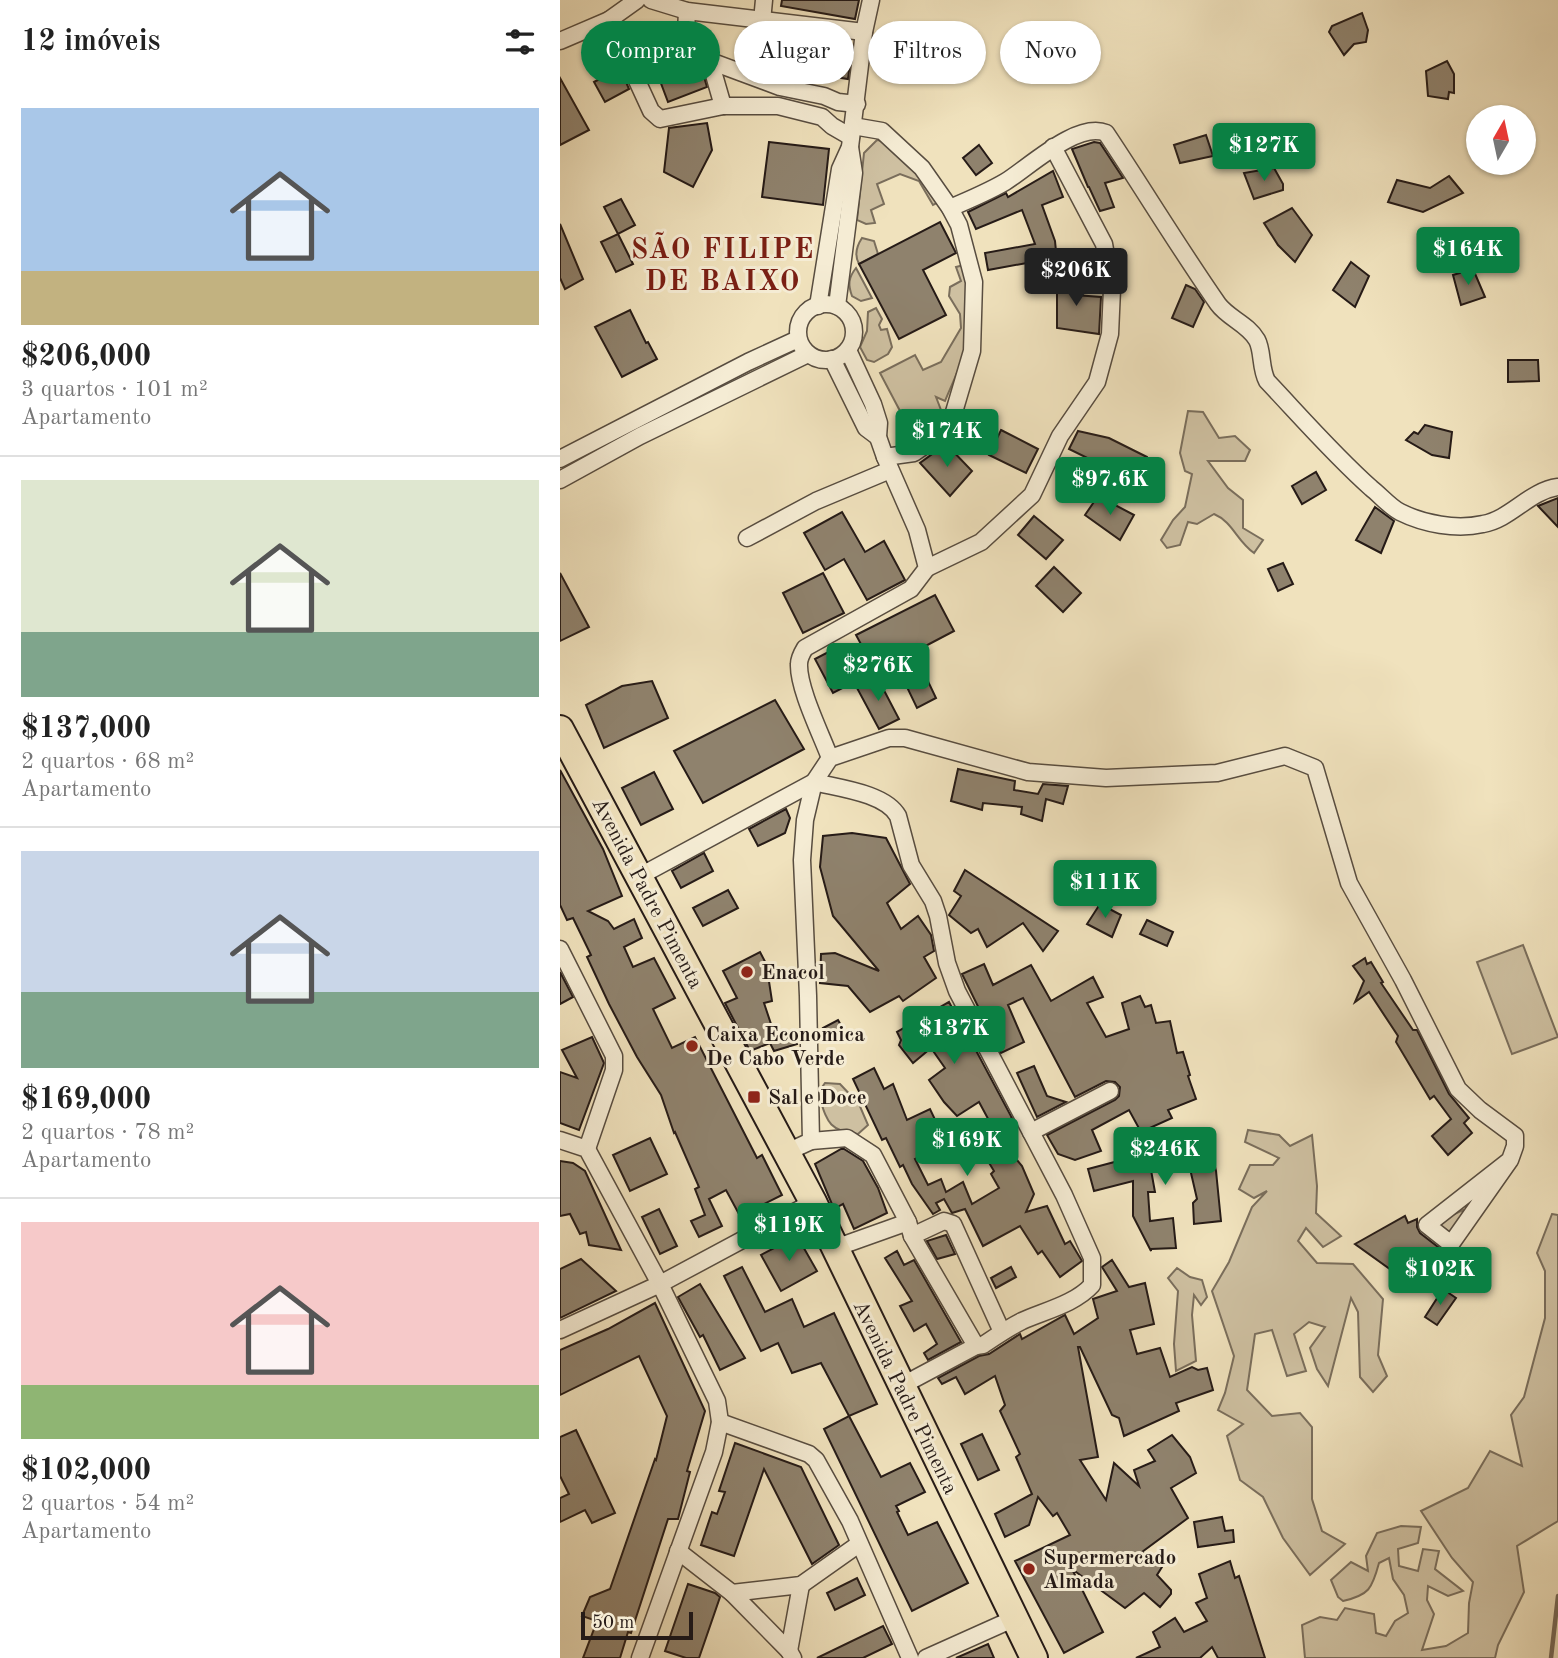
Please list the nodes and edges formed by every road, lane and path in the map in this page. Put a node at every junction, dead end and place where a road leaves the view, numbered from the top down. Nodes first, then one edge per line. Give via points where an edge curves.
1 (637, 0) edge
2 (651, 0) edge
3 (764, 0) edge
4 (871, 0) edge
5 (687, 11) junction
6 (610, 20) junction
7 (687, 21) edge
8 (761, 21) joint
9 (854, 31) edge
10 (864, 32) junction
11 (560, 41) edge
12 (720, 65) edge
13 (716, 84) edge
14 (857, 104) junction
15 (723, 106) junction
16 (851, 137) junction
17 (1054, 147) junction
18 (950, 208) junction
19 (818, 306) junction
20 (837, 306) junction
21 (798, 339) junction
22 (848, 350) junction
23 (808, 354) junction
24 (832, 359) junction
25 (878, 437) junction
26 (560, 459) edge
27 (887, 464) junction
28 (560, 480) edge
29 (1558, 486) edge
30 (747, 538) dead end
31 (927, 568) junction
32 (560, 729) edge
33 (830, 758) junction
34 (814, 782) junction
35 (640, 876) junction
36 (560, 949) edge
37 (1110, 1091) dead end
38 (1031, 1132) junction
39 (560, 1140) edge
40 (811, 1141) junction
41 (587, 1149) junction
42 (785, 1153) junction
43 (1510, 1160) junction
44 (813, 1202) junction
45 (910, 1229) junction
46 (835, 1248) junction
47 (660, 1284) junction
48 (560, 1330) edge
49 (1002, 1332) junction
50 (976, 1346) junction
51 (901, 1386) junction
52 (720, 1422) junction
53 (859, 1544) junction
54 (678, 1551) junction
55 (801, 1585) junction
56 (732, 1593) junction
57 (1013, 1619) junction
58 (791, 1655) edge
59 (639, 1658) edge
60 (910, 1658) edge
61 (926, 1658) edge
62 (1034, 1658) edge

1 - 6 street
2 - 5 street
3 - 8 street
4 - 10 street
5 - 7 street
5 - 8 street
6 - 11 street
6 - 15 street via 651,111 660,119
9 - 10 street
10 - 14 street
12 - 14 street via 780,87
13 - 15 street
14 - 16 street
15 - 16 street via 778,106 822,117
16 - 18 street via 881,131 922,169
16 - 19 street via 840,169
16 - 20 street via 854,173
17 - 18 street via 1007,180
17 - 29 street via 1087,132 1106,134 1220,307 1259,342 1261,370 1267,381 1398,511 1431,524 1468,527 1507,516
17 - 31 street via 1104,244 1112,289 1110,334 1097,382 1060,436 1032,495 981,542
18 - 27 street via 960,225 974,282 972,351 949,429 914,453
19 - 20 street
19 - 21 street via 799,322
20 - 22 street via 853,324
21 - 23 street
21 - 26 street
22 - 24 street
22 - 25 street via 873,404
23 - 24 street
23 - 28 street
24 - 25 street via 866,428
25 - 27 street
27 - 30 street
27 - 31 street via 917,530
31 - 33 street via 911,589 801,654 801,681
32 - 35 main road, Avenida Padre Pimenta
33 - 34 street
33 - 43 street via 888,738 905,738 1041,774 1106,778 1217,773 1285,756 1315,768 1349,883 1458,1088 1515,1136
34 - 35 street
34 - 38 street via 882,799 894,809 911,865 933,901 957,991
34 - 40 street via 802,860
35 - 42 main road, Avenida Padre Pimenta
36 - 41 street via 614,1056 614,1070
37 - 38 street
38 - 49 street via 1092,1258 1092,1285
39 - 41 street
40 - 42 street
40 - 45 street via 847,1138 873,1155
41 - 47 street
42 - 44 main road, Avenida Padre Pimenta
43 - 43 street via 1500,1168 1427,1225 1451,1244
44 - 46 main road, Avenida Padre Pimenta
44 - 47 street
45 - 46 street
45 - 49 street via 944,1221 953,1224
45 - 50 street
46 - 51 main road, Avenida Padre Pimenta
47 - 48 street
47 - 52 street via 710,1385
49 - 50 street
50 - 51 street
51 - 57 main road, Avenida Padre Pimenta
52 - 53 street via 816,1460
52 - 54 street via 714,1452
53 - 55 street
53 - 60 street
54 - 56 street
54 - 59 street
55 - 56 street
55 - 58 street
56 - 58 street
57 - 61 street
57 - 62 main road, Avenida Padre Pimenta

